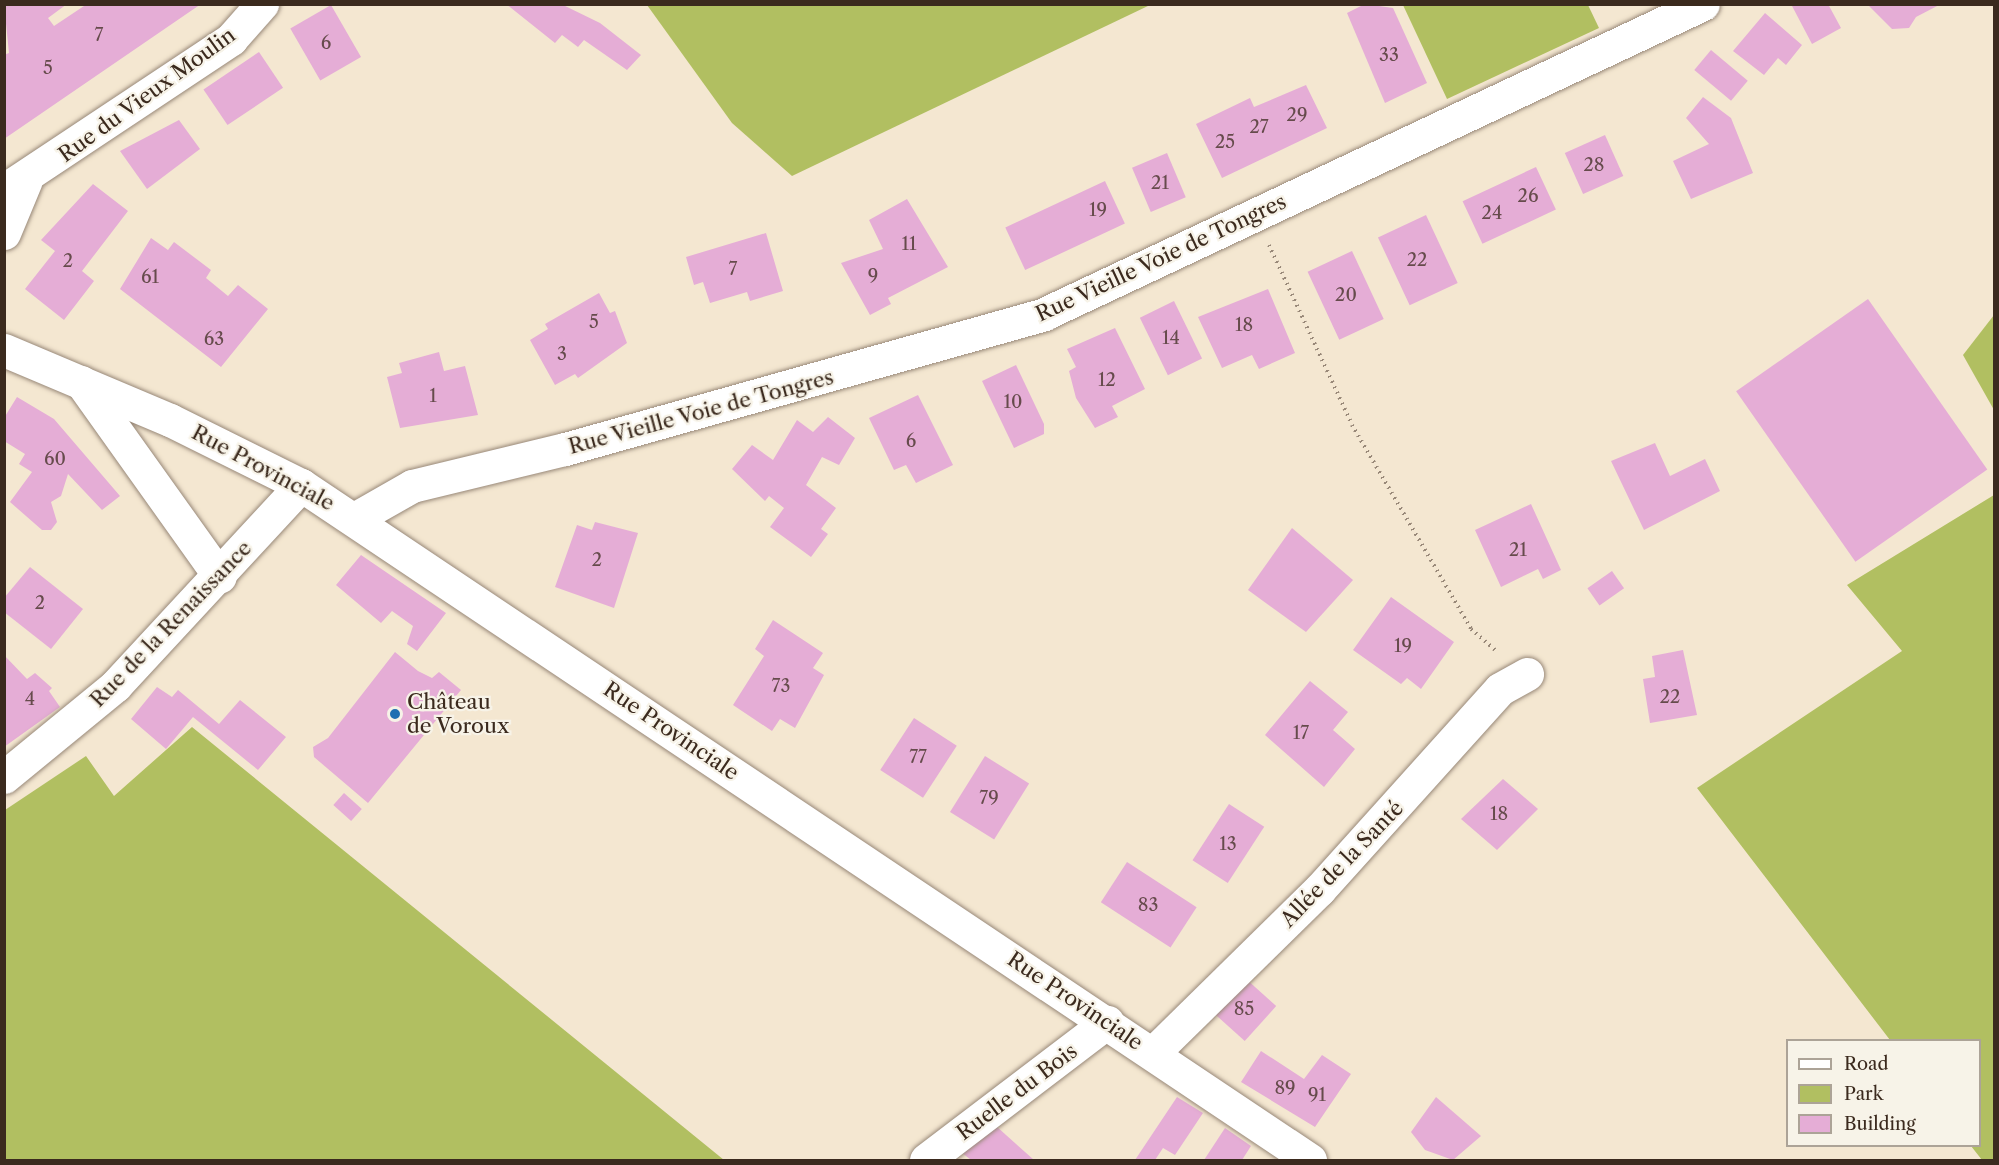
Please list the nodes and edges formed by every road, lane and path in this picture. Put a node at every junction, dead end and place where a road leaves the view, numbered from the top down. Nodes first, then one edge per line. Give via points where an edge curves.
1 (262, 4) edge
2 (1703, 4) edge
3 (15, 185) edge
4 (1255, 215) junction
5 (4, 233) edge
6 (4, 350) edge
7 (81, 382) junction
8 (301, 485) junction
9 (354, 519) junction
10 (220, 577) junction
11 (1527, 674) joint
12 (4, 777) edge
13 (1107, 1022) junction
14 (1153, 1053) junction
15 (926, 1161) edge
16 (1310, 1161) edge

1 - 3 street, Rue du Vieux Moulin via 231,39
2 - 4 street, Rue Vieille Voie de Tongres
3 - 5 street
4 - 9 street, Rue Vieille Voie de Tongres via 1044,314 576,446 412,486
4 - 11 path via 1352,425 1421,547 1471,629
6 - 7 street, Rue Provinciale
7 - 8 street, Rue Provinciale
7 - 10 street
8 - 9 street, Rue Provinciale
8 - 10 street, Rue de la Renaissance
9 - 13 street, Rue Provinciale
10 - 12 street, Rue de la Renaissance via 115,686
11 - 14 street, Allée de la Santé via 1500,689 1326,882
13 - 14 street, Rue Provinciale
13 - 15 street, Ruelle du Bois via 1032,1084
14 - 16 street, Rue Provinciale

